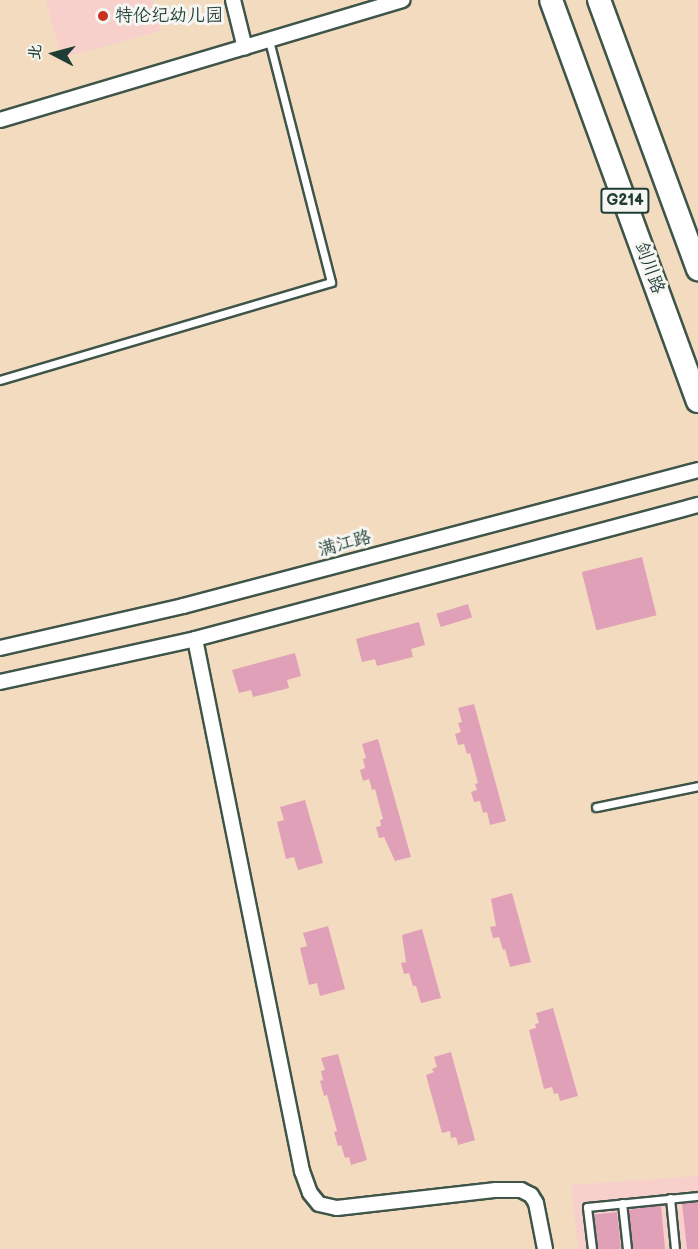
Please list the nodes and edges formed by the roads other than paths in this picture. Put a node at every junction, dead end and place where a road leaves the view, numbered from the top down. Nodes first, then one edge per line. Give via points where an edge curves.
1 (233, 0) edge
2 (403, 0) edge
3 (551, 0) edge
4 (599, 0) edge
5 (270, 40) junction
6 (245, 48) junction
7 (0, 120) edge
8 (698, 269) edge
9 (0, 380) edge
10 (698, 401) edge
11 (698, 470) edge
12 (698, 505) edge
13 (195, 639) junction
14 (0, 648) edge
15 (0, 682) edge
16 (698, 786) edge
17 (596, 807) dead end
18 (698, 1196) edge
19 (670, 1198) junction
20 (622, 1203) junction
21 (544, 1249) edge
22 (592, 1249) edge
23 (627, 1249) edge
24 (675, 1249) edge

1 - 6 street
2 - 5 street
3 - 10 highway, 剑川路 / G214
4 - 8 highway, G214
5 - 6 street
5 - 9 lane via 331,282
6 - 7 street
11 - 14 street, 满江路 via 183,606
12 - 13 street
13 - 15 street
13 - 21 street via 302,1171 312,1197 322,1205 337,1208 520,1190 537,1203
16 - 17 lane
18 - 19 lane
19 - 20 lane
19 - 24 lane
20 - 22 lane via 587,1207
20 - 23 lane

